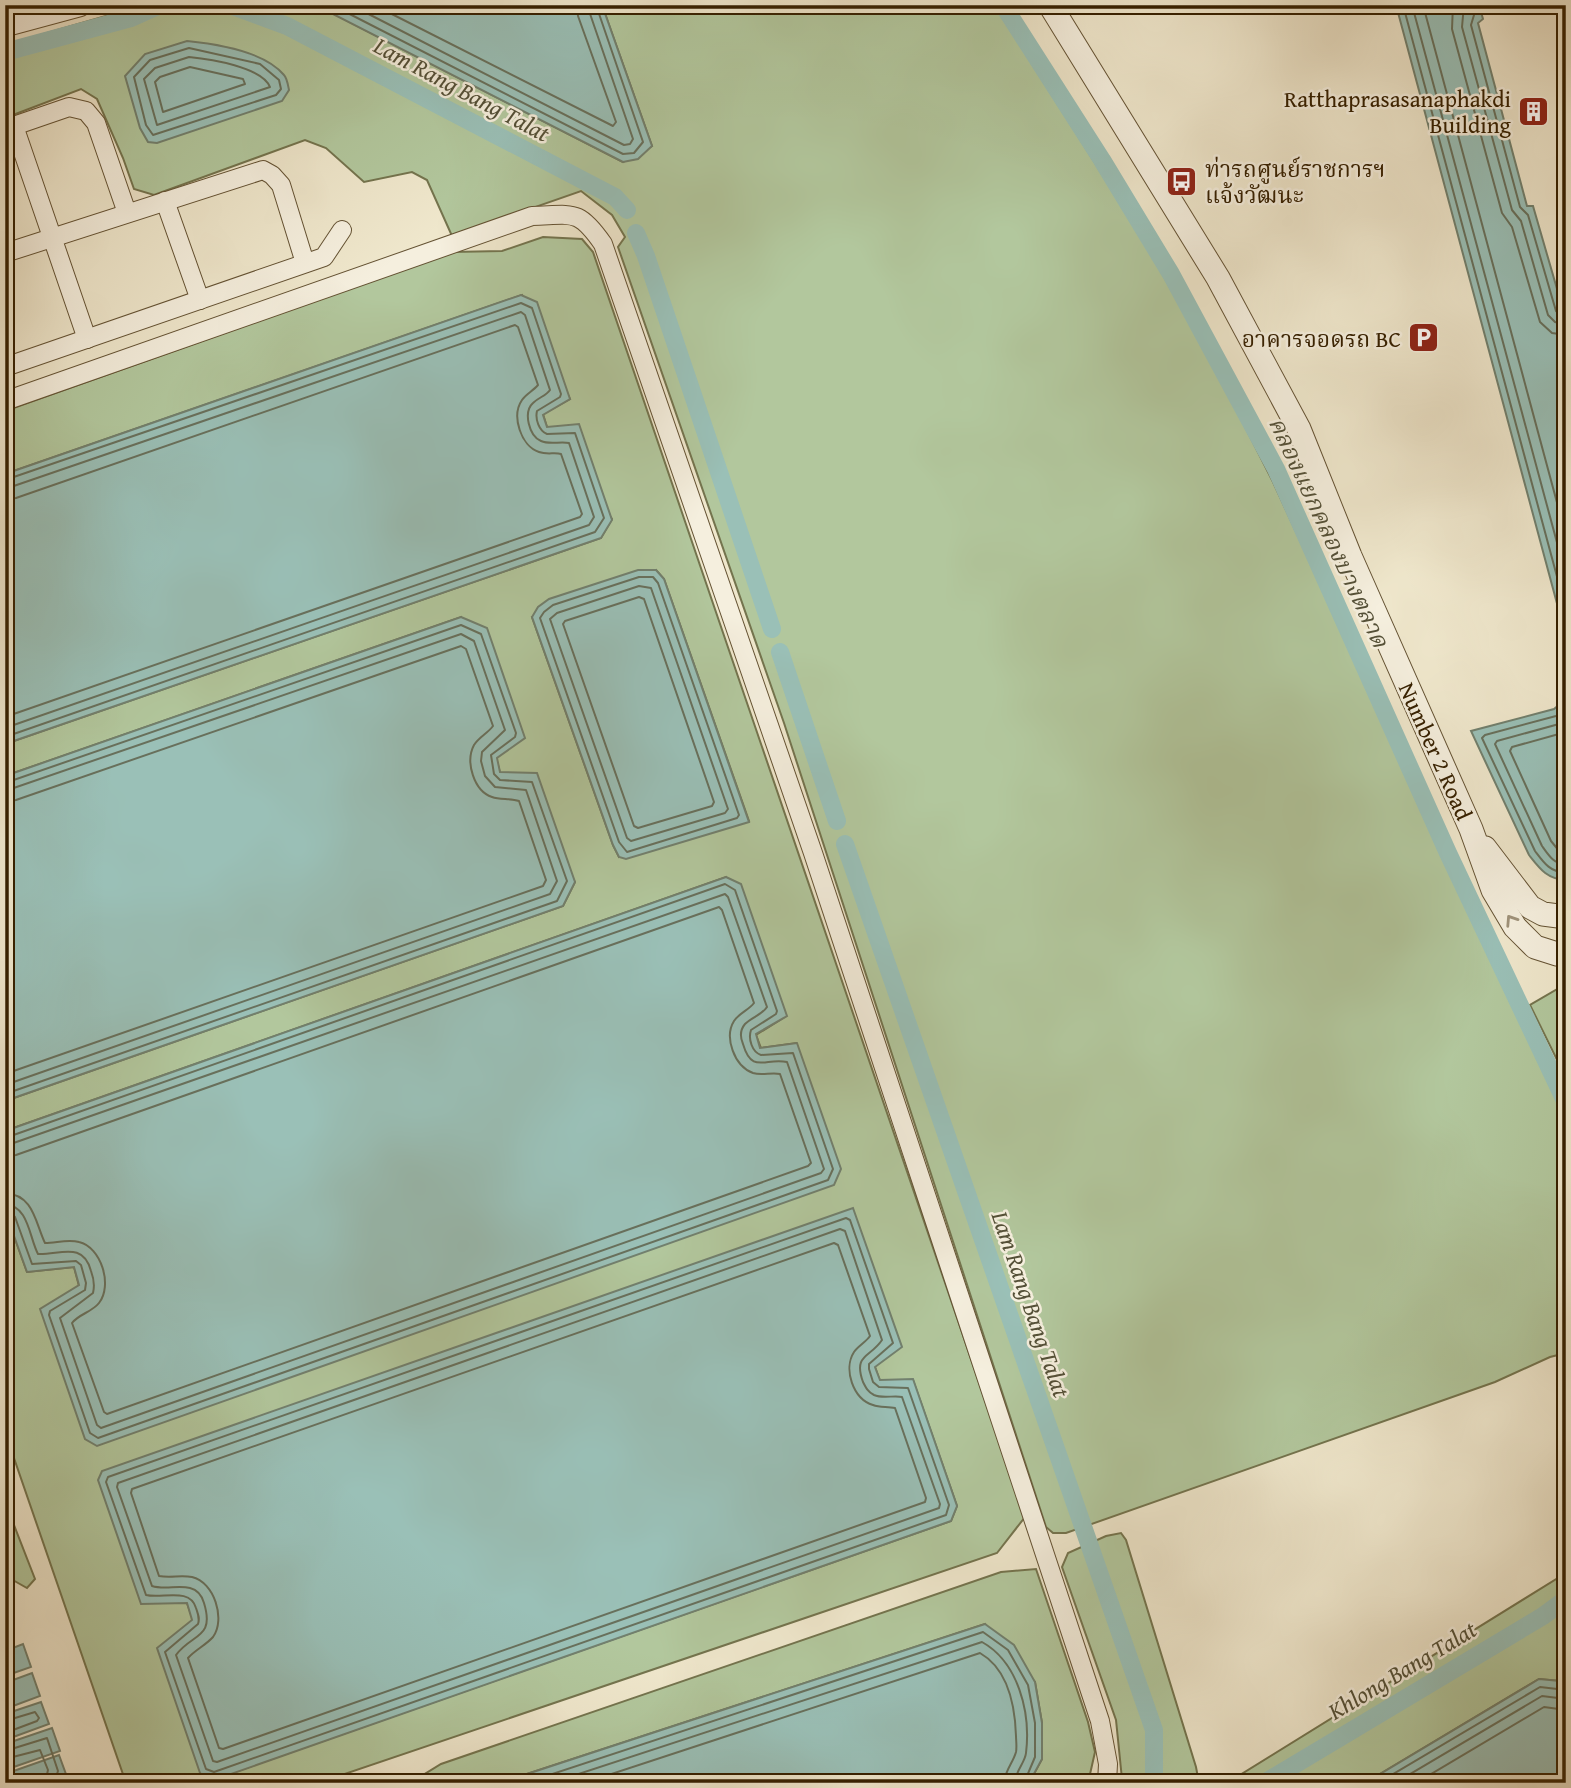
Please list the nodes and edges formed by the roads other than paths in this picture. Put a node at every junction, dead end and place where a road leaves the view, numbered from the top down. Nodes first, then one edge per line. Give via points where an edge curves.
1 (79, 5) edge
2 (1050, 5) edge
3 (5, 25) edge
4 (10, 128) edge
5 (165, 201) junction
6 (127, 213) junction
7 (341, 230) dead end
8 (51, 238) junction
9 (5, 253) edge
10 (306, 263) junction
11 (200, 300) junction
12 (87, 339) junction
13 (5, 367) edge
14 (5, 401) edge
15 (1471, 829) junction
16 (1566, 917) edge
17 (1566, 951) edge
18 (1107, 1783) edge

1 - 3 street
2 - 15 street, Number 2 Road via 1212,269 1299,429
4 - 6 street via 69,107 89,113
4 - 8 street
5 - 6 street
5 - 10 street via 266,171 280,183
5 - 11 street
6 - 8 street
7 - 10 street via 324,257
8 - 9 street
8 - 12 street
10 - 11 street
11 - 12 street
12 - 13 street
14 - 18 street via 532,216 573,215 589,223 603,244 817,866 1100,1721
15 - 16 street via 1530,907
17 -> 15 street via 1557,954 1535,947 1514,927 1493,890

